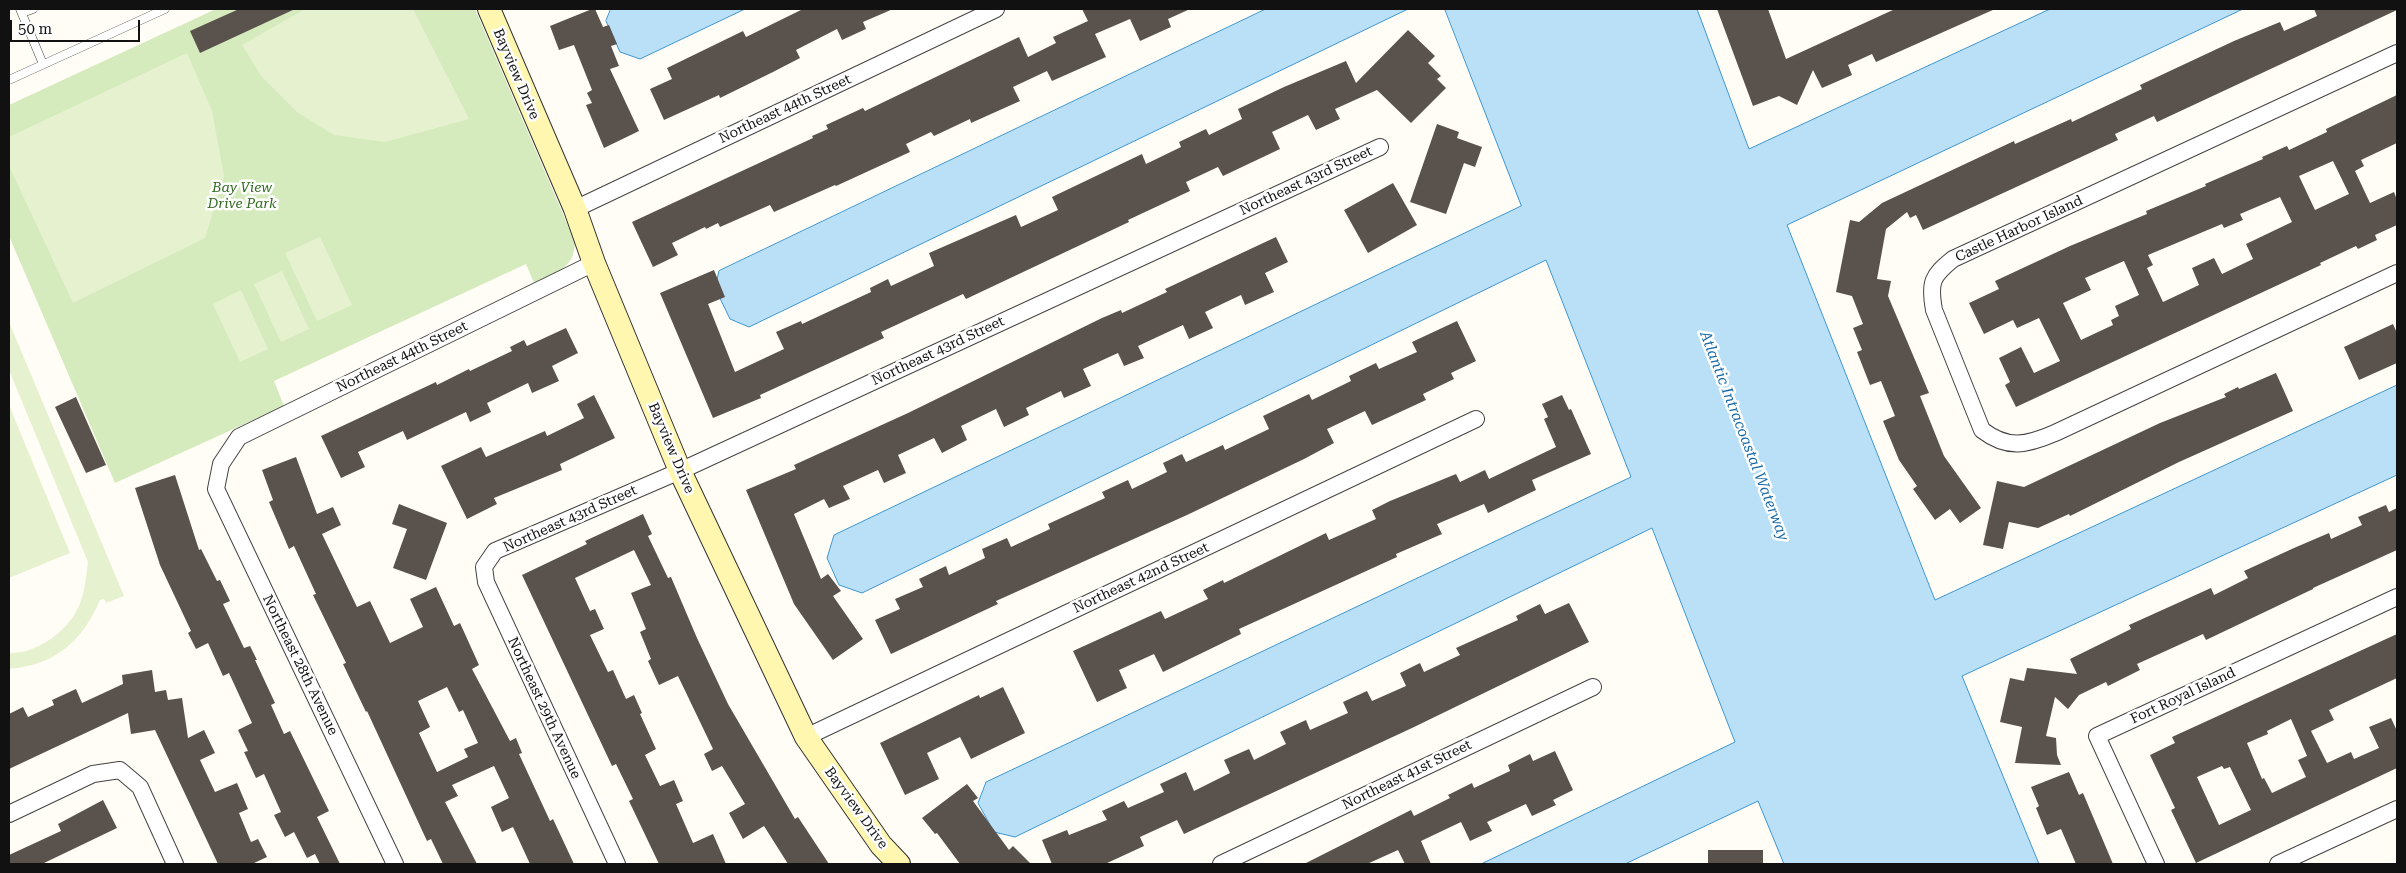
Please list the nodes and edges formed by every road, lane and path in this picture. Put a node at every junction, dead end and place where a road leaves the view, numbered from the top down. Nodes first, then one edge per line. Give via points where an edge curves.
1 (32, 9) edge
2 (164, 9) edge
3 (489, 9) edge
4 (996, 9) edge
5 (21, 11) edge
6 (2397, 53) edge
7 (43, 64) junction
8 (9, 80) edge
9 (1380, 147) dead end
10 (574, 209) junction
11 (594, 263) junction
12 (2397, 273) edge
13 (1476, 419) dead end
14 (221, 464) joint
15 (680, 471) junction
16 (495, 552) joint
17 (2397, 596) edge
18 (1592, 687) dead end
19 (806, 737) junction
20 (2397, 810) edge
21 (9, 814) edge
22 (175, 864) edge
23 (395, 864) edge
24 (617, 864) edge
25 (898, 864) edge
26 (1220, 864) edge
27 (2156, 864) edge
28 (2278, 864) edge

1 - 5 lane
2 - 7 lane
3 - 10 street, Bayview Drive
4 - 10 street, Northeast 44th Street
5 - 7 lane
6 - 12 street, Castle Harbor Island via 1953,259 1938,272 1930,290 1934,310 1982,430 1995,440 2013,444 2036,441 2055,433
7 - 8 lane
9 - 15 street, Northeast 43rd Street
10 - 11 street, Bayview Drive
11 - 14 street, Northeast 44th Street via 239,437
11 - 15 street, Bayview Drive
13 - 19 street, Northeast 42nd Street
14 - 23 street, Northeast 28th Avenue via 216,489
15 - 16 street, Northeast 43rd Street
15 - 19 street, Bayview Drive
16 - 24 street, Northeast 29th Avenue via 484,567 486,582
17 - 27 street, Fort Royal Island via 2097,736
18 - 26 street, Northeast 41st Street
19 - 25 street, Bayview Drive via 881,845
20 - 28 street
21 - 22 street via 93,774 120,770 140,788

